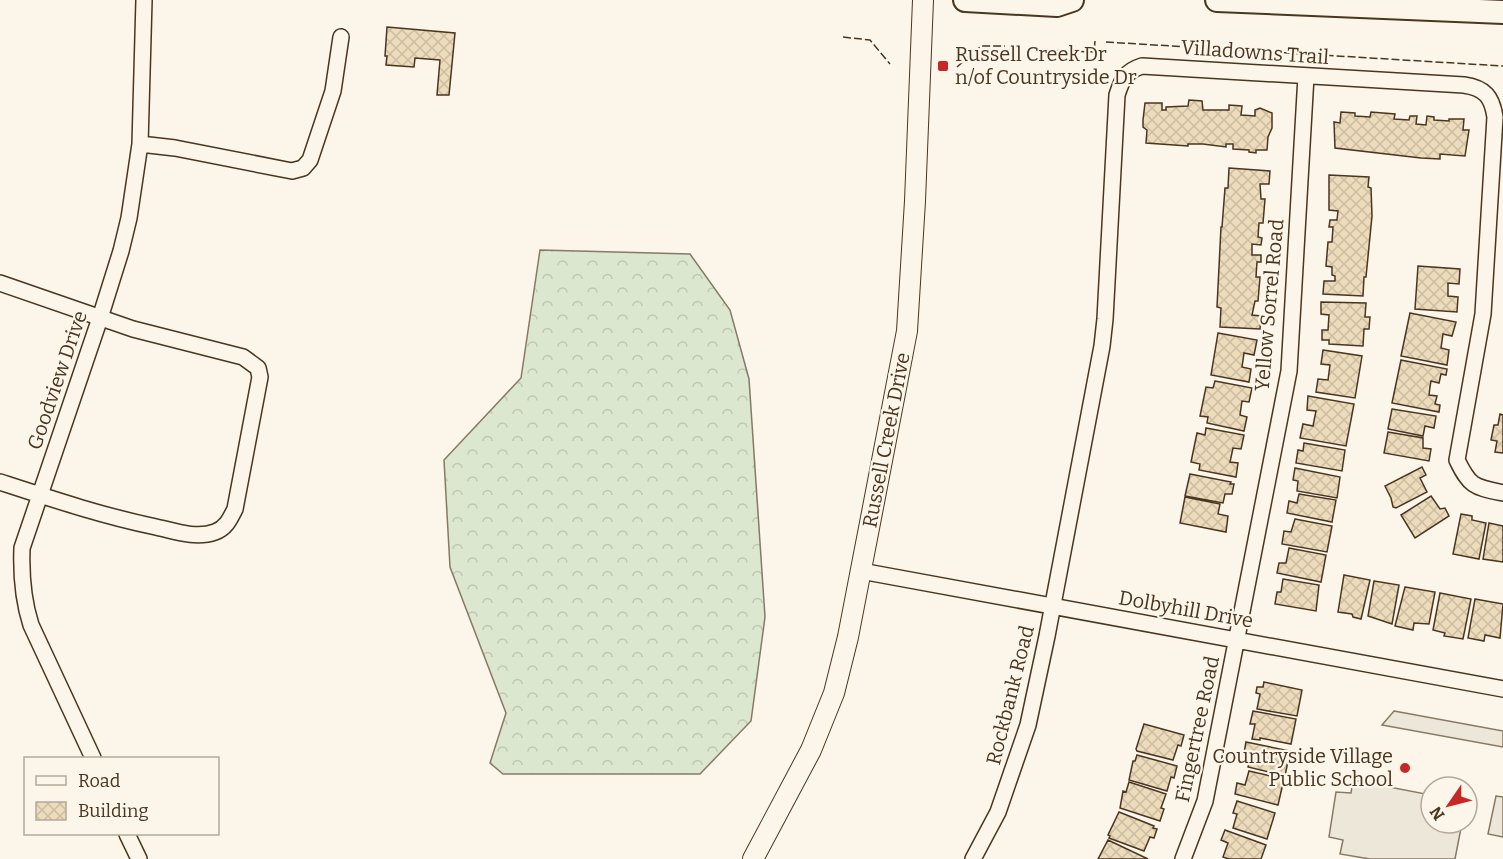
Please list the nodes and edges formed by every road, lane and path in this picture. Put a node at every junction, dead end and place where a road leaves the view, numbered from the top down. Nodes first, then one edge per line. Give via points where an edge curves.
1 (144, 0) edge
2 (923, 0) edge
3 (965, 0) edge
4 (1072, 0) edge
5 (1217, 0) edge
6 (1503, 12) edge
7 (341, 37) dead end
8 (1306, 76) junction
9 (140, 144) junction
10 (0, 283) edge
11 (100, 318) junction
12 (0, 482) edge
13 (1503, 493) edge
14 (39, 495) junction
15 (861, 571) junction
16 (1053, 606) junction
17 (1237, 640) junction
18 (1503, 689) edge
19 (92, 757) edge
20 (127, 835) edge
21 (139, 859) edge
22 (753, 859) edge
23 (973, 859) edge
24 (1183, 859) edge

1 - 9 street, Goodview Drive
2 - 15 street, Russell Creek Drive via 907,331
3 - 4 main road via 1057,5
5 - 6 main road
7 - 9 street via 333,91 310,160 303,168 292,171
8 - 13 street, Villadowns Trail via 1475,87 1486,92 1493,103 1496,117 1485,294 1457,460 1467,480 1482,489
8 - 16 street, Villadowns Trail via 1142,66 1123,77 1117,94 1103,337
8 - 17 street, Yellow Sorrel Road via 1289,371
9 - 11 street, Goodview Drive via 121,251
10 - 11 street
11 - 14 street, Goodview Drive
11 - 14 street via 229,352 258,368 258,395 235,509 223,529 200,535 108,517
12 - 14 street
14 - 19 street, Goodview Drive via 22,548 26,608
15 - 16 street, Dolbyhill Drive
15 - 22 street, Russell Creek Drive via 834,693 811,750
16 - 17 street, Dolbyhill Drive
16 - 23 street, Rockbank Road via 1018,758 998,812
17 - 18 street, Dolbyhill Drive
17 - 24 street, Fingertree Road via 1205,801
20 - 21 street

